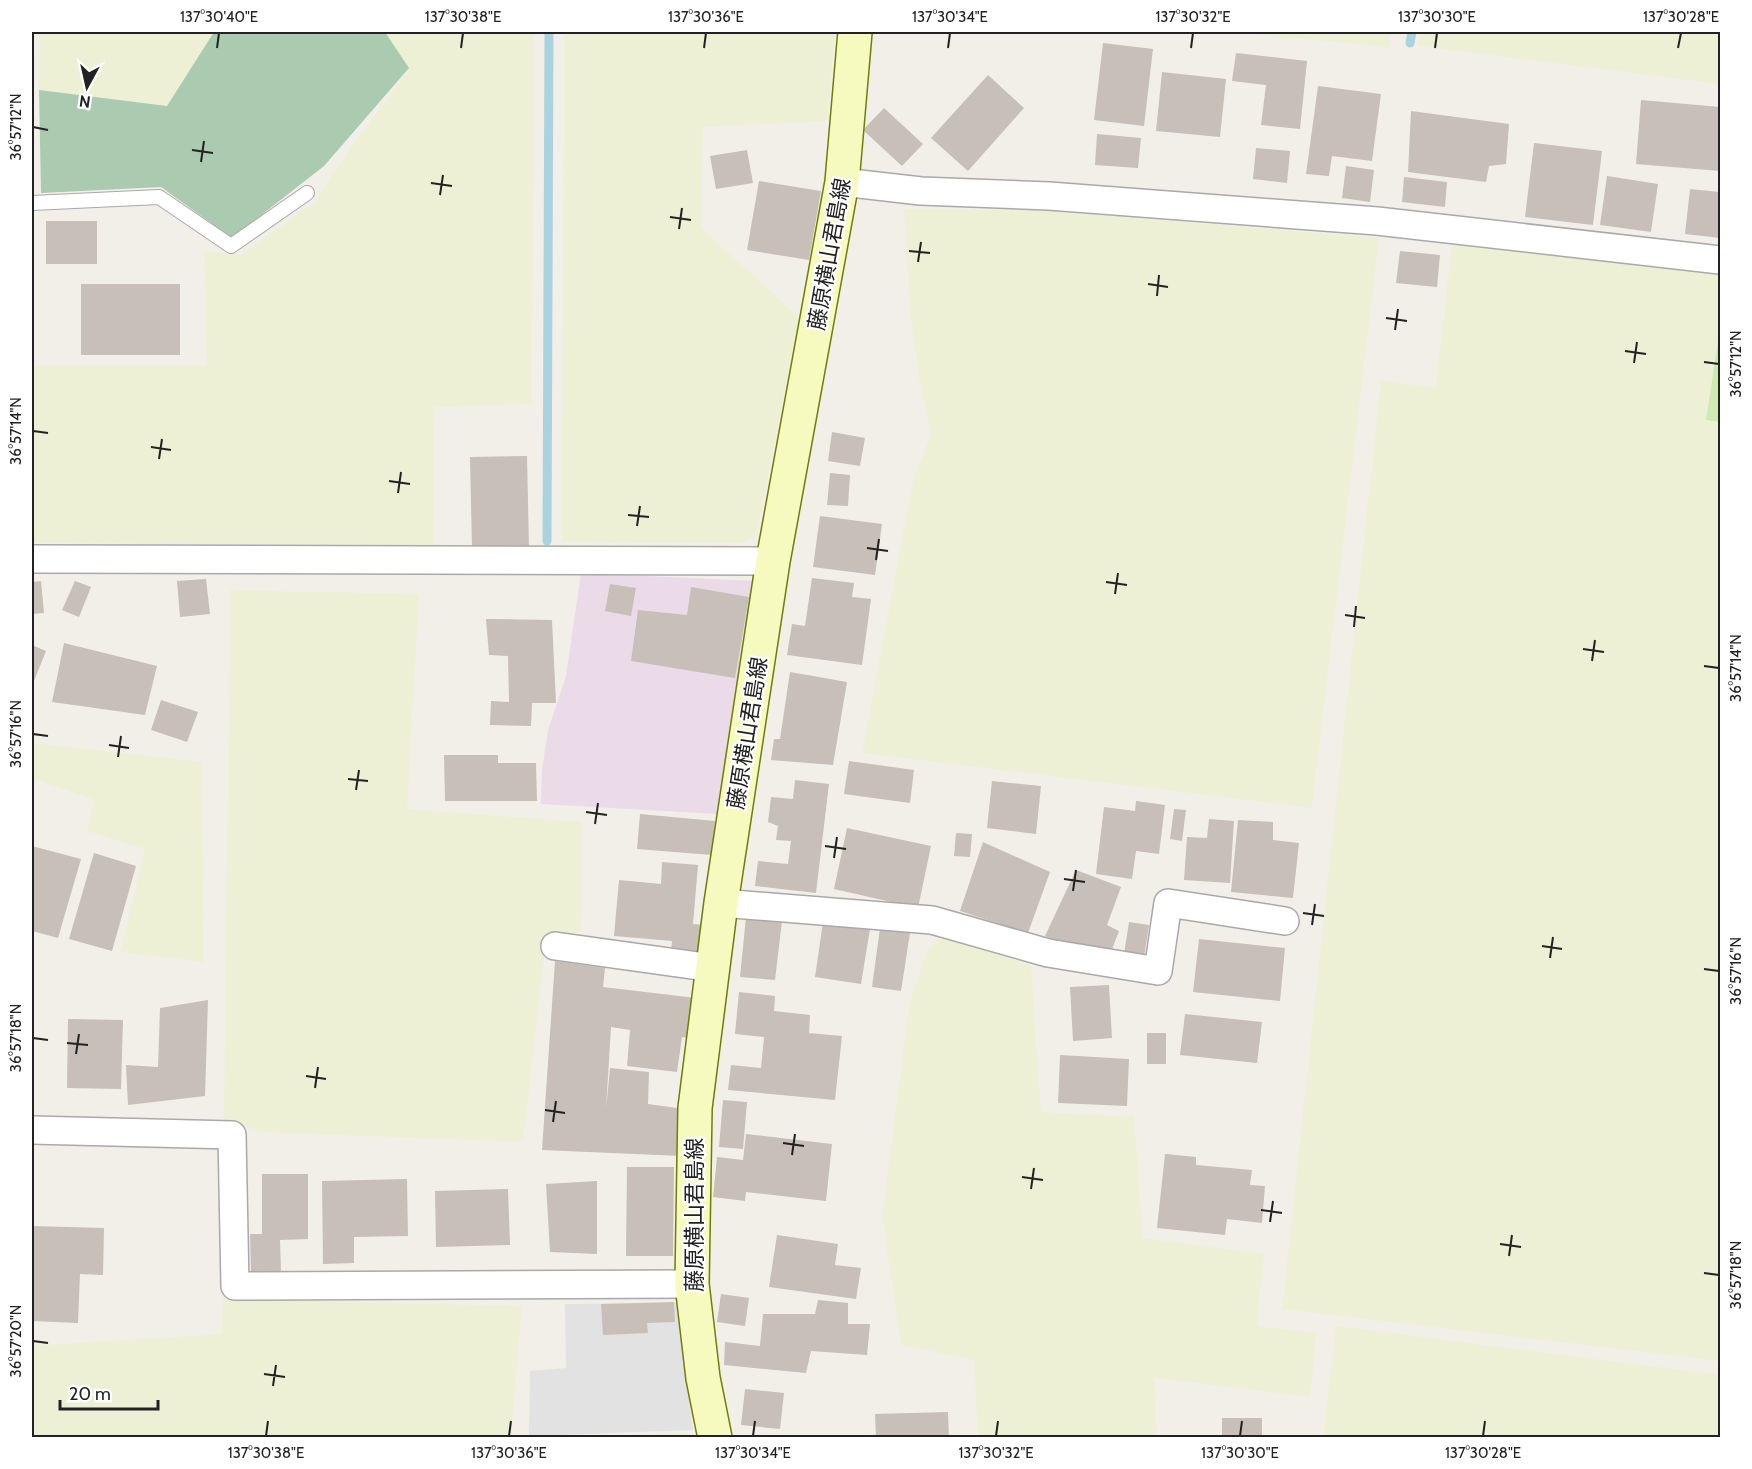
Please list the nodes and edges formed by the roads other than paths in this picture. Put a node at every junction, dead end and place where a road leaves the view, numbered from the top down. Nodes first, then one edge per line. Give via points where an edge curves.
1 (855, 32) edge
2 (842, 182) junction
3 (307, 193) dead end
4 (32, 203) edge
5 (1720, 260) edge
6 (32, 559) edge
7 (773, 561) junction
8 (721, 903) junction
9 (1285, 921) dead end
10 (555, 946) dead end
11 (713, 968) junction
12 (32, 1130) edge
13 (692, 1284) junction
14 (715, 1437) edge

1 - 2 main road, 藤原横山君島線
2 - 5 street via 921,191 1049,196 1377,220
2 - 7 main road, 藤原横山君島線
3 - 4 lane via 231,246 159,197
6 - 7 street
7 - 8 main road, 藤原横山君島線
8 - 9 street via 932,920 1048,953 1158,971 1168,903
8 - 11 main road, 藤原横山君島線
10 - 11 street
11 - 13 main road, 藤原横山君島線 via 695,1108
12 - 13 street via 232,1135 235,1286
13 - 14 main road, 藤原横山君島線 via 703,1378

